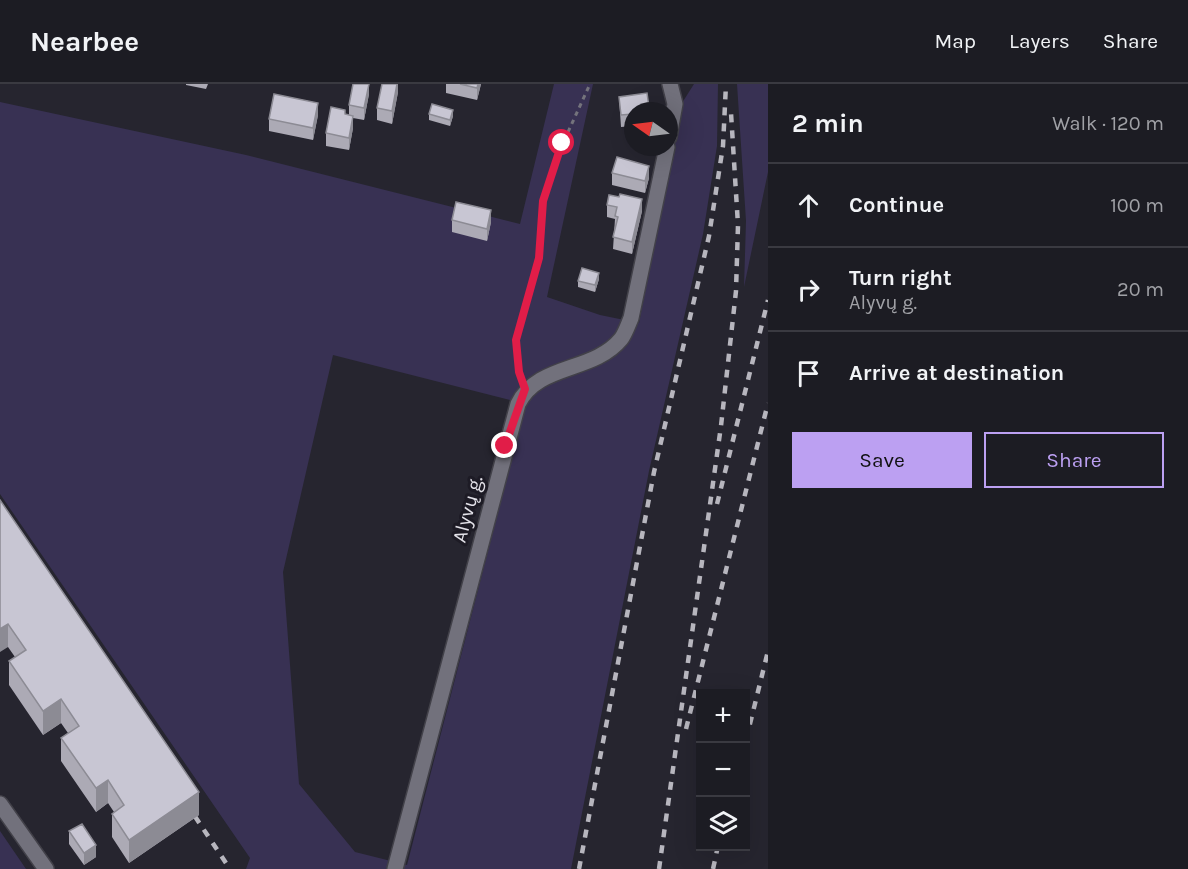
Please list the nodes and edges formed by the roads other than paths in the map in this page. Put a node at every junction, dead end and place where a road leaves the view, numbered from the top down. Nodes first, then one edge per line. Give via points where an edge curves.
1 (670, 84) edge
2 (674, 102) edge
3 (665, 156) edge
4 (0, 804) edge
5 (46, 869) edge
6 (395, 869) edge

1 - 2 street
3 - 6 street, Alyvų g. via 631,318 621,339 599,356 525,389 505,446
4 - 5 street

